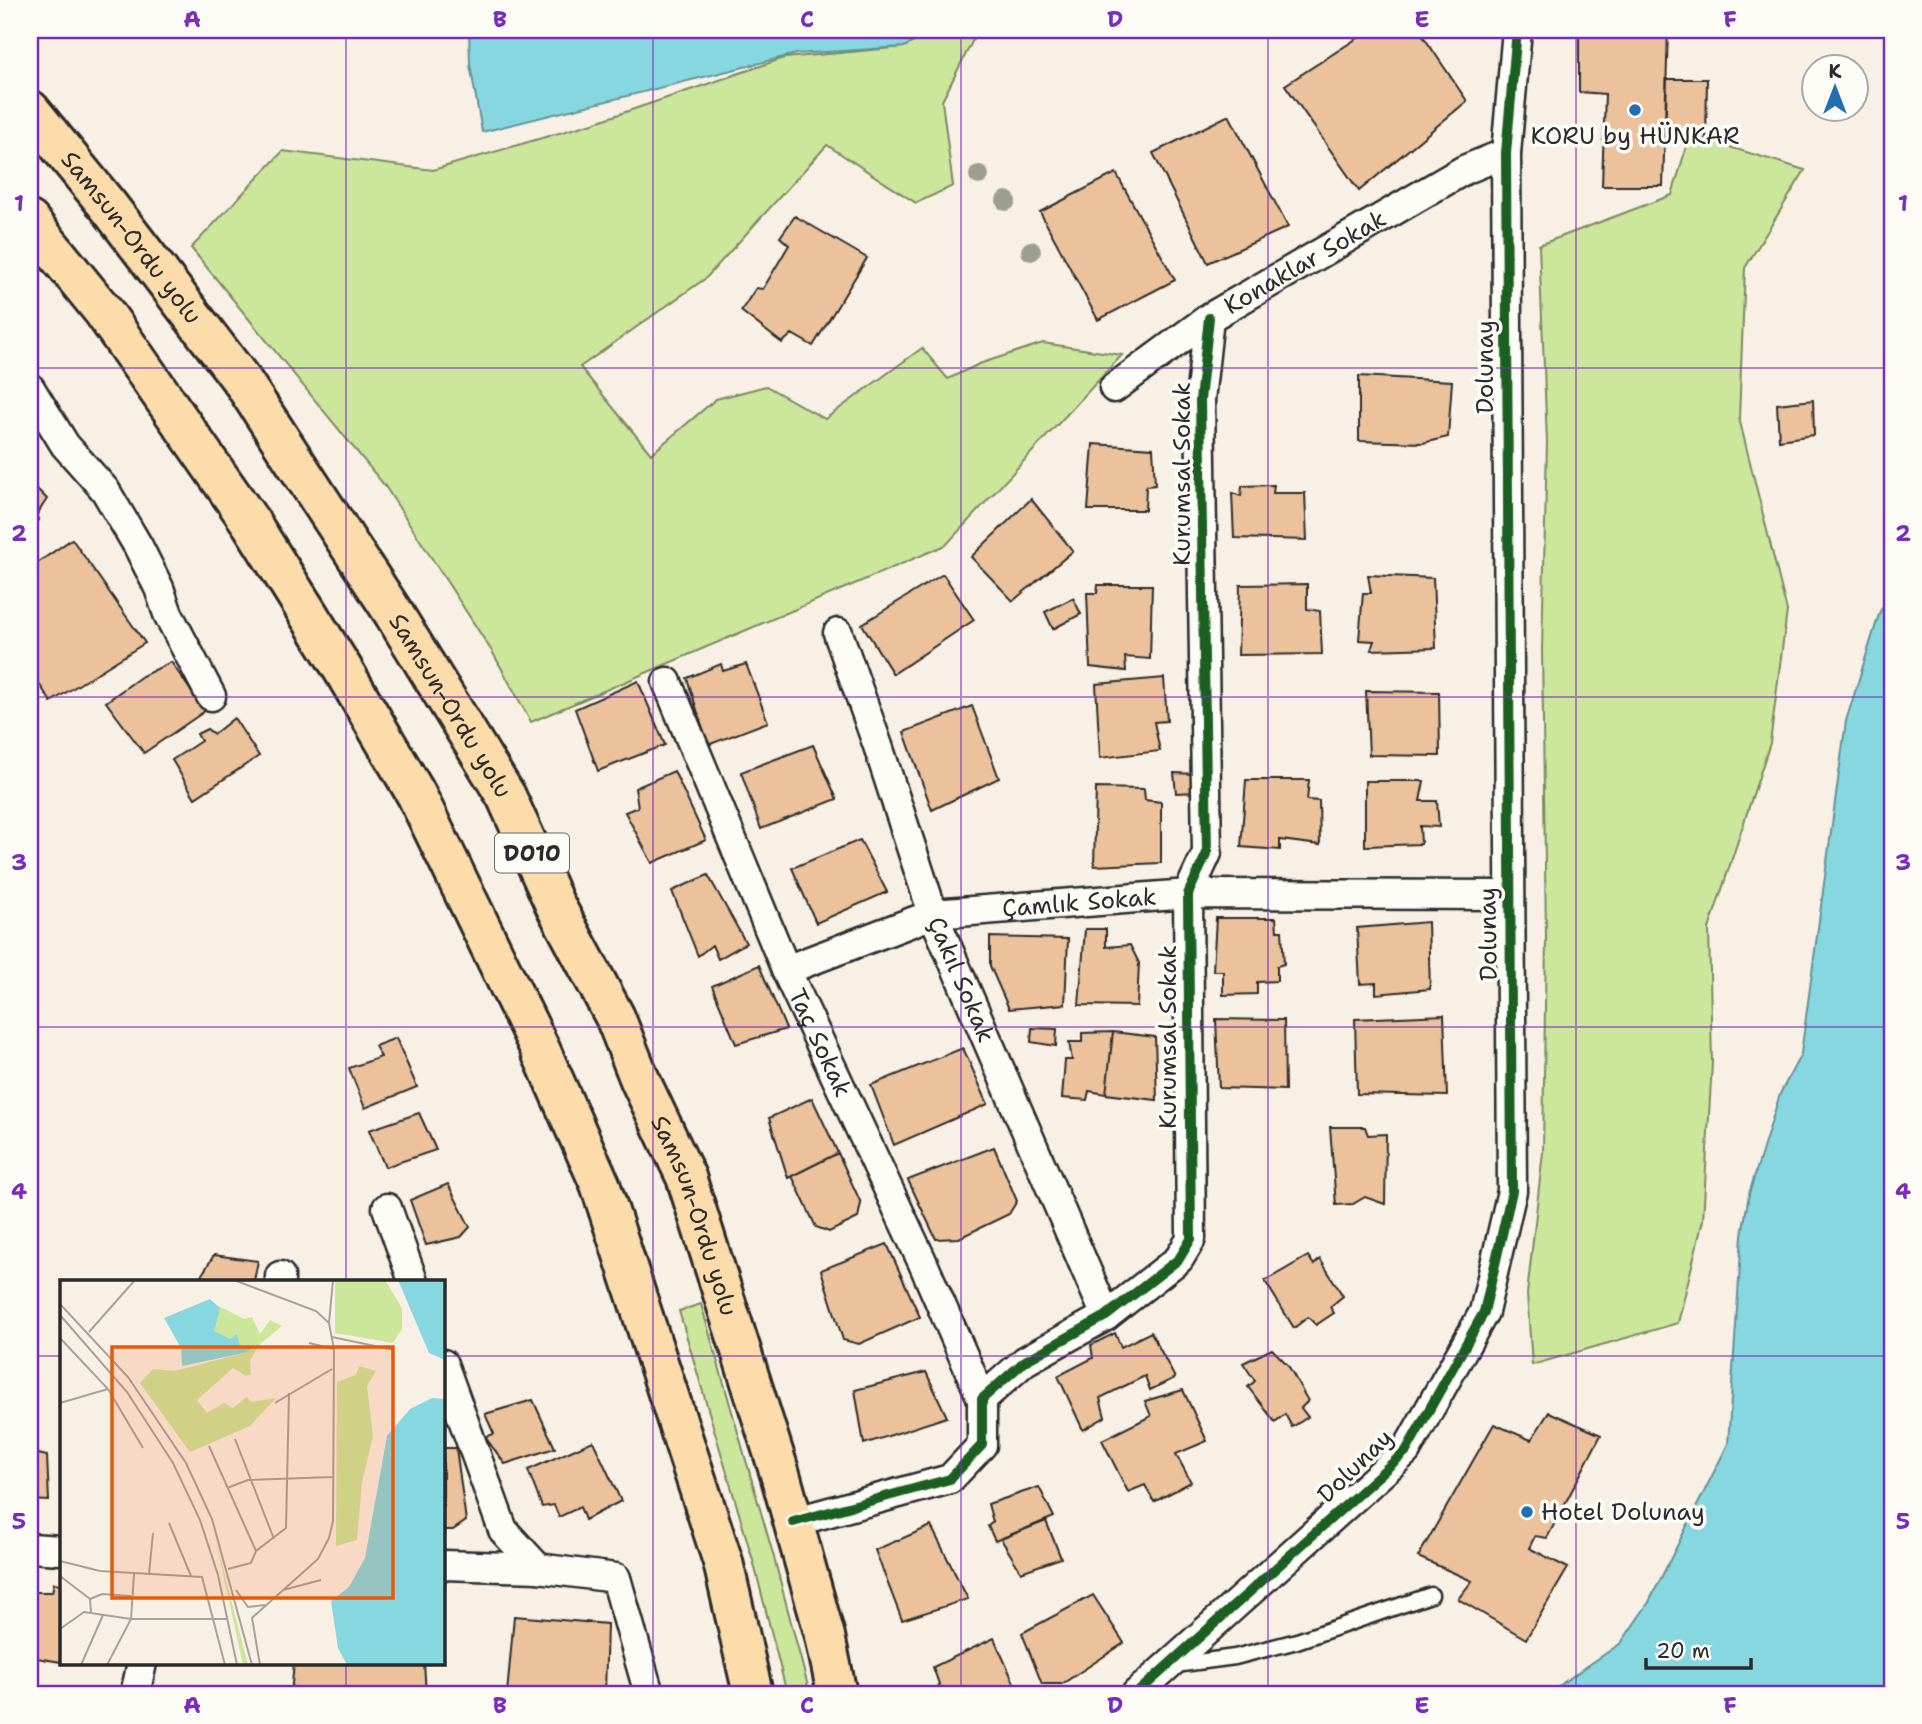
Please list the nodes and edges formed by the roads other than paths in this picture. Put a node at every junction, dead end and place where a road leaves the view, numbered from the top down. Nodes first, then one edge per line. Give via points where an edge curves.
1 (1517, 30) edge
2 (30, 110) edge
3 (1506, 153) junction
4 (30, 221) edge
5 (1209, 318) junction
6 (30, 388) edge
7 (1114, 388) dead end
8 (838, 633) dead end
9 (667, 682) dead end
10 (211, 696) dead end
11 (1188, 894) junction
12 (1509, 895) junction
13 (933, 914) junction
14 (786, 970) junction
15 (387, 1208) dead end
16 (413, 1280) edge
17 (1107, 1315) junction
18 (444, 1367) edge
19 (982, 1399) junction
20 (793, 1521) junction
21 (30, 1548) edge
22 (60, 1550) edge
23 (444, 1565) edge
24 (538, 1568) junction
25 (1431, 1595) dead end
26 (825, 1636) junction
27 (142, 1664) edge
28 (1167, 1667) junction
29 (135, 1694) edge
30 (649, 1694) edge
31 (754, 1694) edge
32 (837, 1694) edge
33 (863, 1694) edge
34 (1136, 1694) edge

1 - 3 street, Dolunay
2 - 20 highway, Samsun-Ordu yolu / D010 via 243,382 506,796 555,905 615,1017 686,1177
3 - 5 street, Konaklar Sokak via 1464,170
3 - 12 street, Dolunay
4 - 31 highway via 103,311 251,523 416,794 600,1184 723,1562
5 - 7 street, Konaklar Sokak
5 - 11 street, Kurumsal Sokak via 1200,400 1207,853
6 - 10 street via 65,445 106,490
8 - 13 street, Çakıl Sokak
9 - 14 street, Taç Sokak
11 - 12 street, Çamlık Sokak
11 - 13 street, Çamlık Sokak
11 - 17 street, Kurumsal Sokak via 1191,1239 1179,1259
12 - 28 street, Dolunay via 1512,1191 1484,1312 1406,1451
13 - 14 street, Çamlık Sokak
13 - 17 street, Çakıl Sokak
14 - 19 street, Taç Sokak
15 - 16 street
17 - 19 street, Kurumsal Sokak via 1025,1361
18 - 24 street via 503,1530
19 - 20 street via 982,1445 950,1479
20 - 26 highway, Samsun-Ordu yolu / D010
21 - 22 street
23 - 24 street
24 - 30 street via 616,1578
25 - 28 lane via 1285,1644
26 - 32 highway, Samsun-Ordu yolu / D010
26 - 33 highway
27 - 29 street
28 - 34 street, Dolunay

